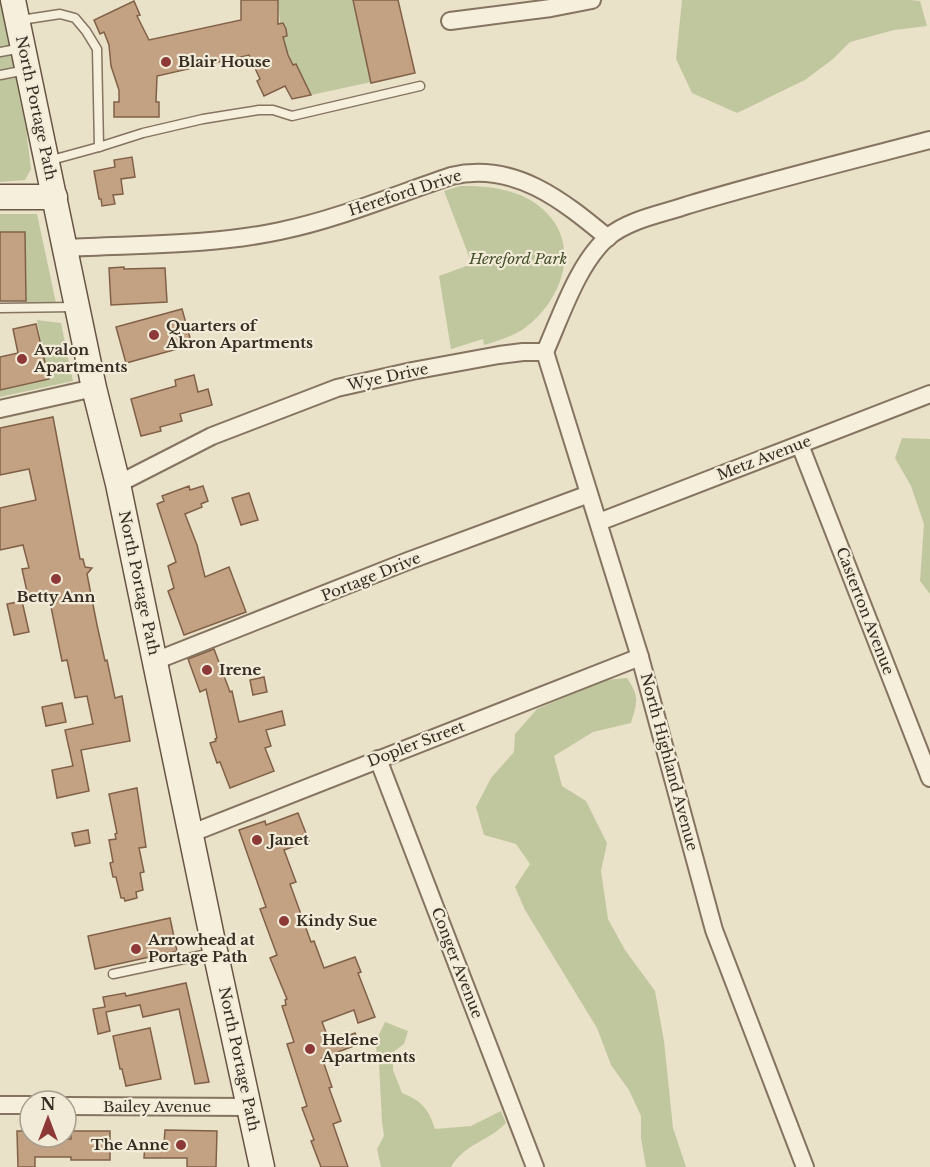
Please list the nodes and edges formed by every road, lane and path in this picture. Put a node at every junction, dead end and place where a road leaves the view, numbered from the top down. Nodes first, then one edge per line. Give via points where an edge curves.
1 (591, 0) edge
2 (15, 11) edge
3 (450, 21) dead end
4 (17, 57) edge
5 (0, 75) edge
6 (420, 86) dead end
7 (930, 140) edge
8 (99, 147) junction
9 (47, 161) junction
10 (0, 197) edge
11 (55, 197) junction
12 (608, 238) junction
13 (66, 248) junction
14 (78, 307) junction
15 (0, 308) edge
16 (545, 352) junction
17 (94, 387) junction
18 (930, 394) edge
19 (0, 409) edge
20 (800, 445) junction
21 (118, 484) junction
22 (588, 494) junction
23 (599, 522) junction
24 (640, 657) junction
25 (155, 661) junction
26 (378, 759) junction
27 (930, 778) edge
28 (192, 833) junction
29 (215, 952) junction
30 (113, 974) dead end
31 (0, 1106) edge
32 (18, 1106) edge
33 (78, 1106) edge
34 (249, 1107) junction
35 (262, 1167) edge
36 (535, 1167) edge
37 (805, 1167) edge

1 - 3 street
2 - 4 main road, North Portage Path
2 - 8 lane via 75,18 86,31 97,49
4 - 5 lane
4 - 9 main road, North Portage Path
6 - 8 lane via 292,116 259,110 204,119
7 - 12 street via 706,200 638,221
8 - 9 lane
9 - 11 main road, North Portage Path
10 - 11 main road
11 - 13 main road, North Portage Path
12 - 13 street, Hereford Drive via 536,186 498,173 475,172 272,232 163,245
12 - 16 street via 582,272
13 - 14 main road, North Portage Path
14 - 15 lane
14 - 17 main road, North Portage Path
16 - 21 street, Wye Drive via 499,355 338,388 212,436
16 - 22 street, North Highland Avenue
17 - 19 street
17 - 21 main road, North Portage Path
18 - 20 street, Metz Avenue
20 - 23 street, Metz Avenue
20 - 27 street, Casterton Avenue
21 - 25 main road, North Portage Path
22 - 23 street, North Highland Avenue
22 - 25 street, Portage Drive
23 - 24 street, North Highland Avenue
24 - 26 street, Dopler Street
24 - 37 street, North Highland Avenue via 714,930
25 - 28 main road, North Portage Path
26 - 28 street, Dopler Street
26 - 36 street, Conger Avenue
28 - 29 main road, North Portage Path
29 - 30 lane
29 - 34 main road, North Portage Path
31 - 32 street
33 - 34 street, Bailey Avenue
34 - 35 main road, North Portage Path

